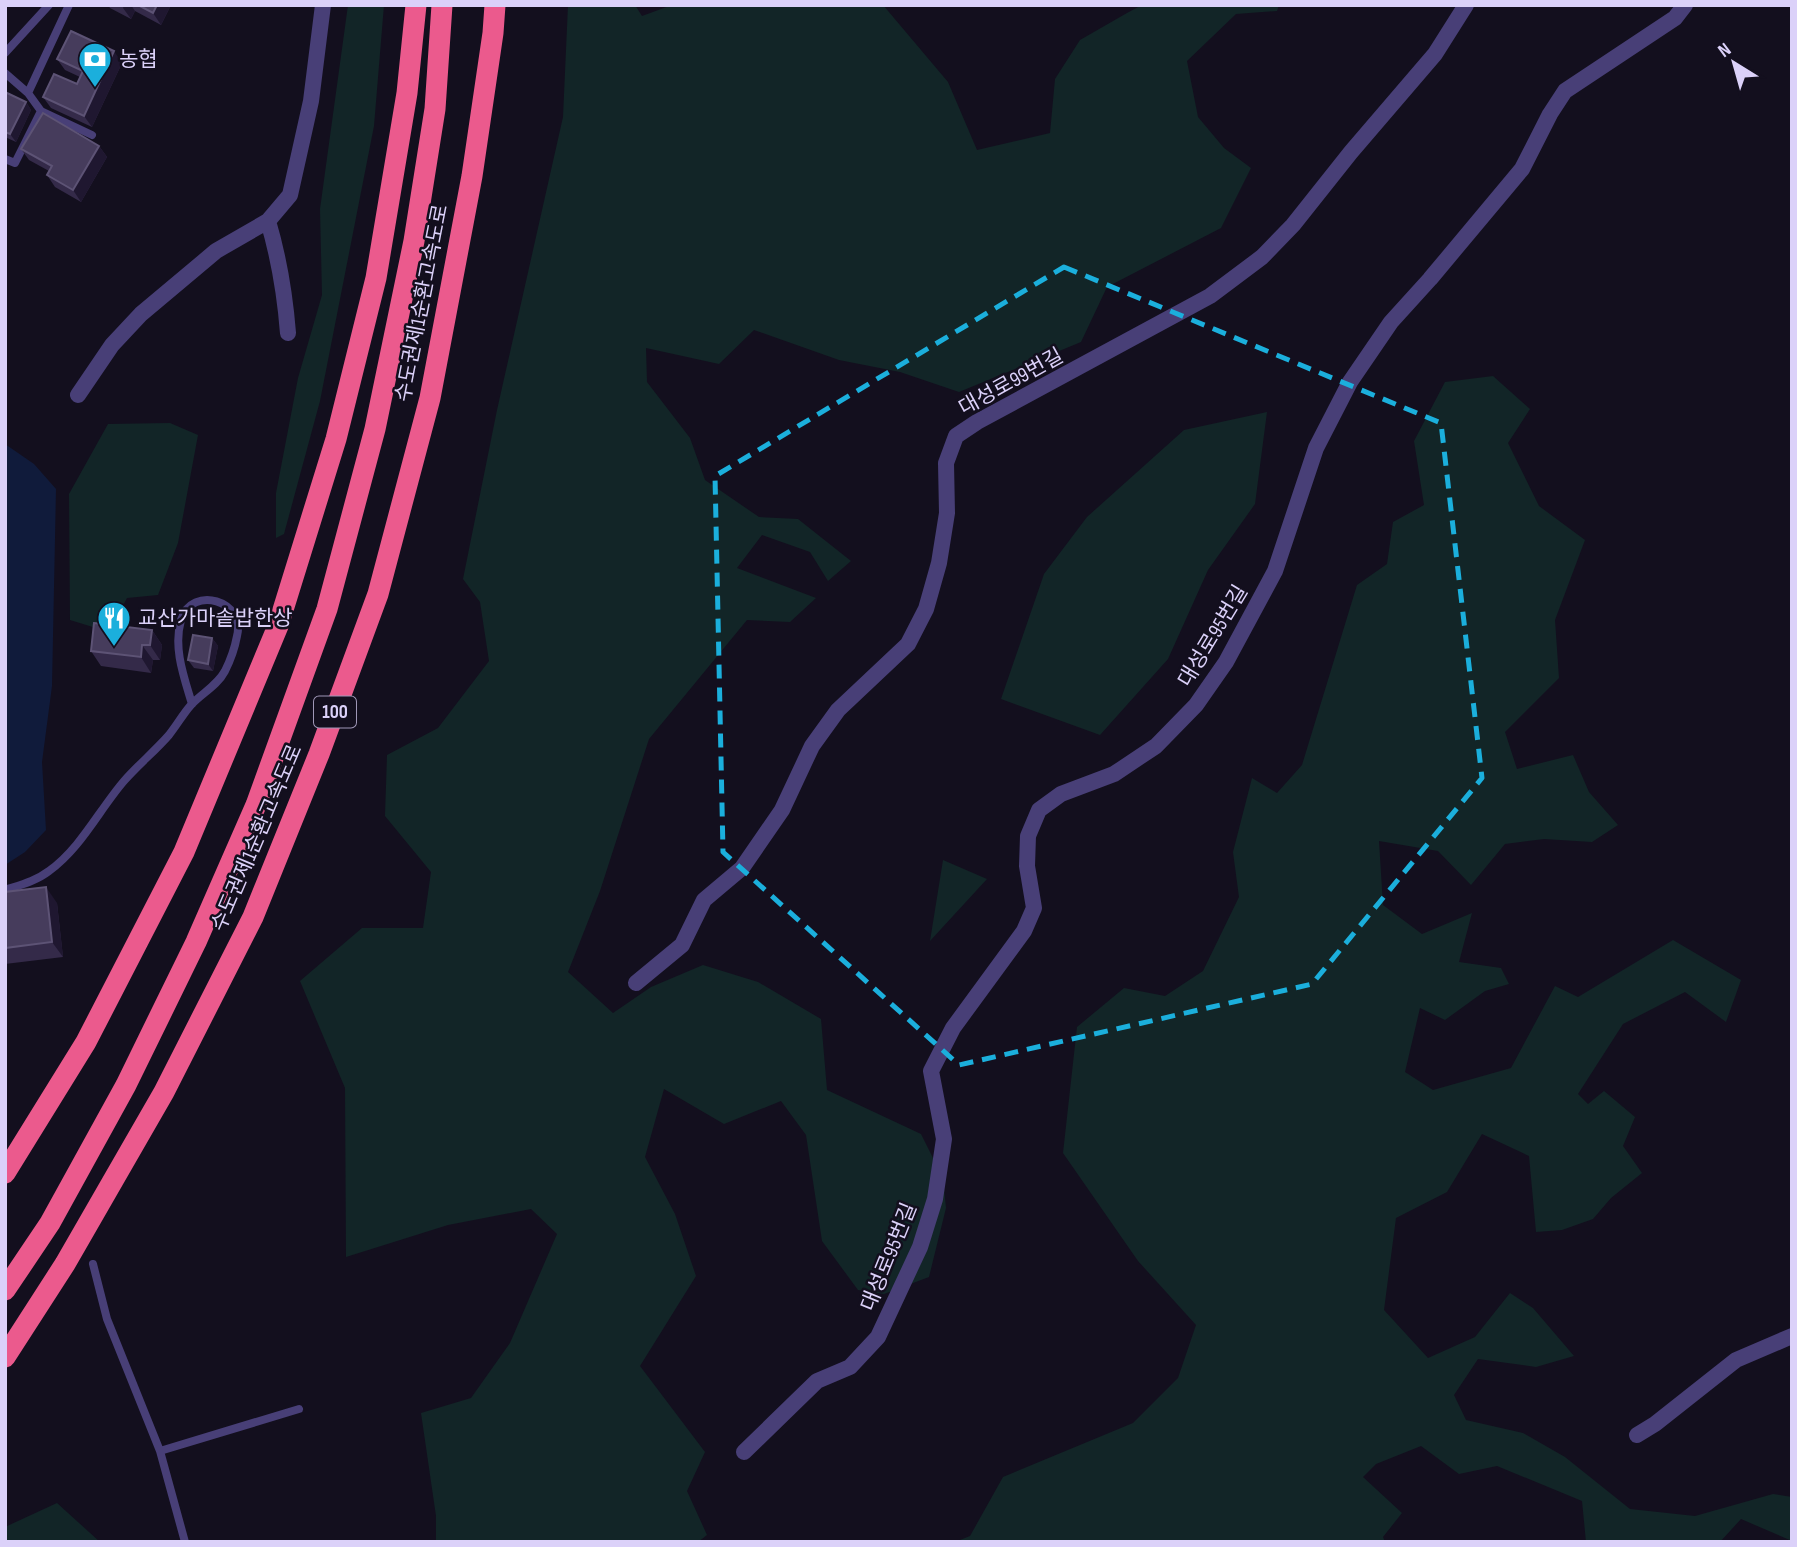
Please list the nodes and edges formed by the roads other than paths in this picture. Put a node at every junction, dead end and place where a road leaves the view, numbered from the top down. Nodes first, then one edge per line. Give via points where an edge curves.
1 (49, 5) edge
2 (69, 5) edge
3 (323, 5) edge
4 (416, 5) edge
5 (442, 5) edge
6 (495, 5) edge
7 (1466, 5) edge
8 (1685, 5) edge
9 (5, 52) edge
10 (5, 73) edge
11 (29, 93) junction
12 (41, 111) junction
13 (92, 135) dead end
14 (5, 159) edge
15 (268, 221) junction
16 (288, 333) dead end
17 (78, 395) dead end
18 (192, 704) junction
19 (5, 890) edge
20 (636, 984) dead end
21 (5, 1173) edge
22 (93, 1264) dead end
23 (5, 1290) edge
24 (1792, 1336) edge
25 (5, 1357) edge
26 (299, 1409) dead end
27 (1637, 1435) dead end
28 (160, 1451) junction
29 (744, 1452) dead end
30 (185, 1542) edge

1 - 9 lane
2 - 11 lane
3 - 15 street via 311,101 290,195
4 - 21 highway via 407,93 376,278 337,439 278,626 184,852 86,1042
5 - 23 highway, 수도권제1순환고속도로 / 100 via 435,109 414,241 375,429 327,609 256,805 196,942 82,1166
6 - 25 highway, 수도권제1순환고속도로 / 100 via 472,176 432,385 378,594 253,917 164,1092 65,1265
7 - 20 street, 대성로99번길 via 1435,54 1262,257 1210,296 956,436 946,463 947,513 939,563 926,609 908,644 838,710 812,746 782,810 741,868 704,900 682,945
8 - 29 street, 대성로95번길 via 1675,18 1565,91 1522,169 1391,322 1350,382 1316,448 1275,571 1226,662 1196,705 1156,746 1114,774 1061,794 1039,810 1028,836 1034,908 1024,931 953,1028 931,1071 944,1139 935,1199 884,1325 850,1367 817,1381
10 - 11 lane
11 - 12 lane
12 - 13 lane
12 - 14 lane via 15,163
15 - 16 street
15 - 17 street via 216,251 141,314 112,345
18 - 18 lane via 225,671 239,633 231,609 218,600 202,599 181,618 181,666
18 - 19 lane via 66,856 49,872
22 - 28 lane via 107,1319
24 - 27 street via 1736,1360
26 - 28 lane
28 - 30 lane

